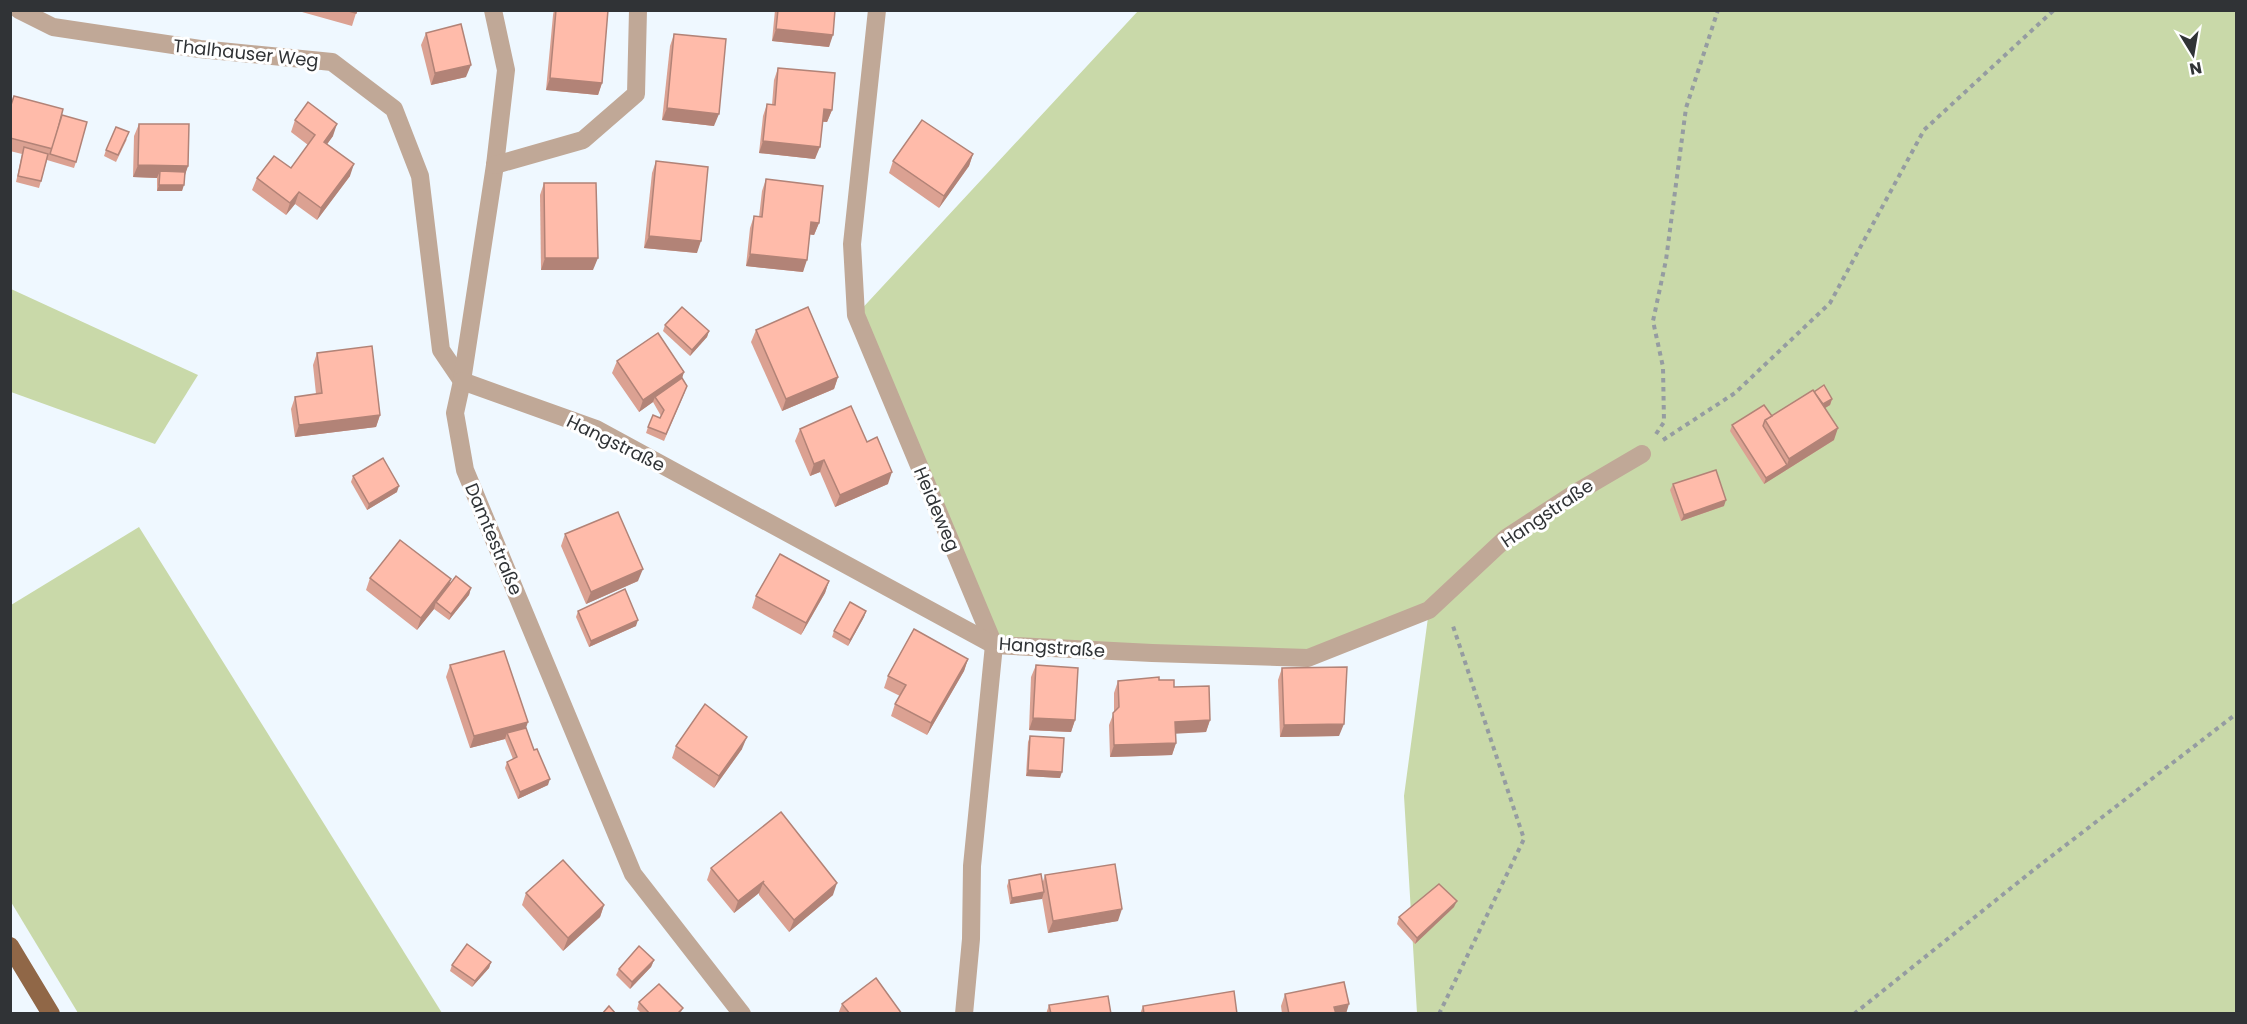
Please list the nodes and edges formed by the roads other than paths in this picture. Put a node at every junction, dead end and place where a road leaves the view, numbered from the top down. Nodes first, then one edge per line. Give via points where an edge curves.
1 (19, 10) edge
2 (493, 10) edge
3 (638, 10) edge
4 (877, 10) edge
5 (495, 165) junction
6 (462, 381) junction
7 (1642, 454) road end
8 (994, 645) junction
9 (10, 946) edge
10 (51, 1014) edge
11 (742, 1014) edge
12 (964, 1014) edge

1 - 6 street, Thalhauser Weg via 53,27 200,49 332,62 394,109 420,176 441,350
2 - 5 street, Damtestraße via 506,70
3 - 5 street via 636,94 583,140
4 - 8 street, Heideweg via 852,244 856,315
5 - 6 street, Damtestraße
6 - 8 street, Hangstraße via 596,429
6 - 11 street, Damtestraße via 455,413 465,470 633,874
7 - 8 street, Hangstraße via 1506,538 1429,610 1308,658
8 - 12 street, Heideweg via 972,866
9 - 10 main road

